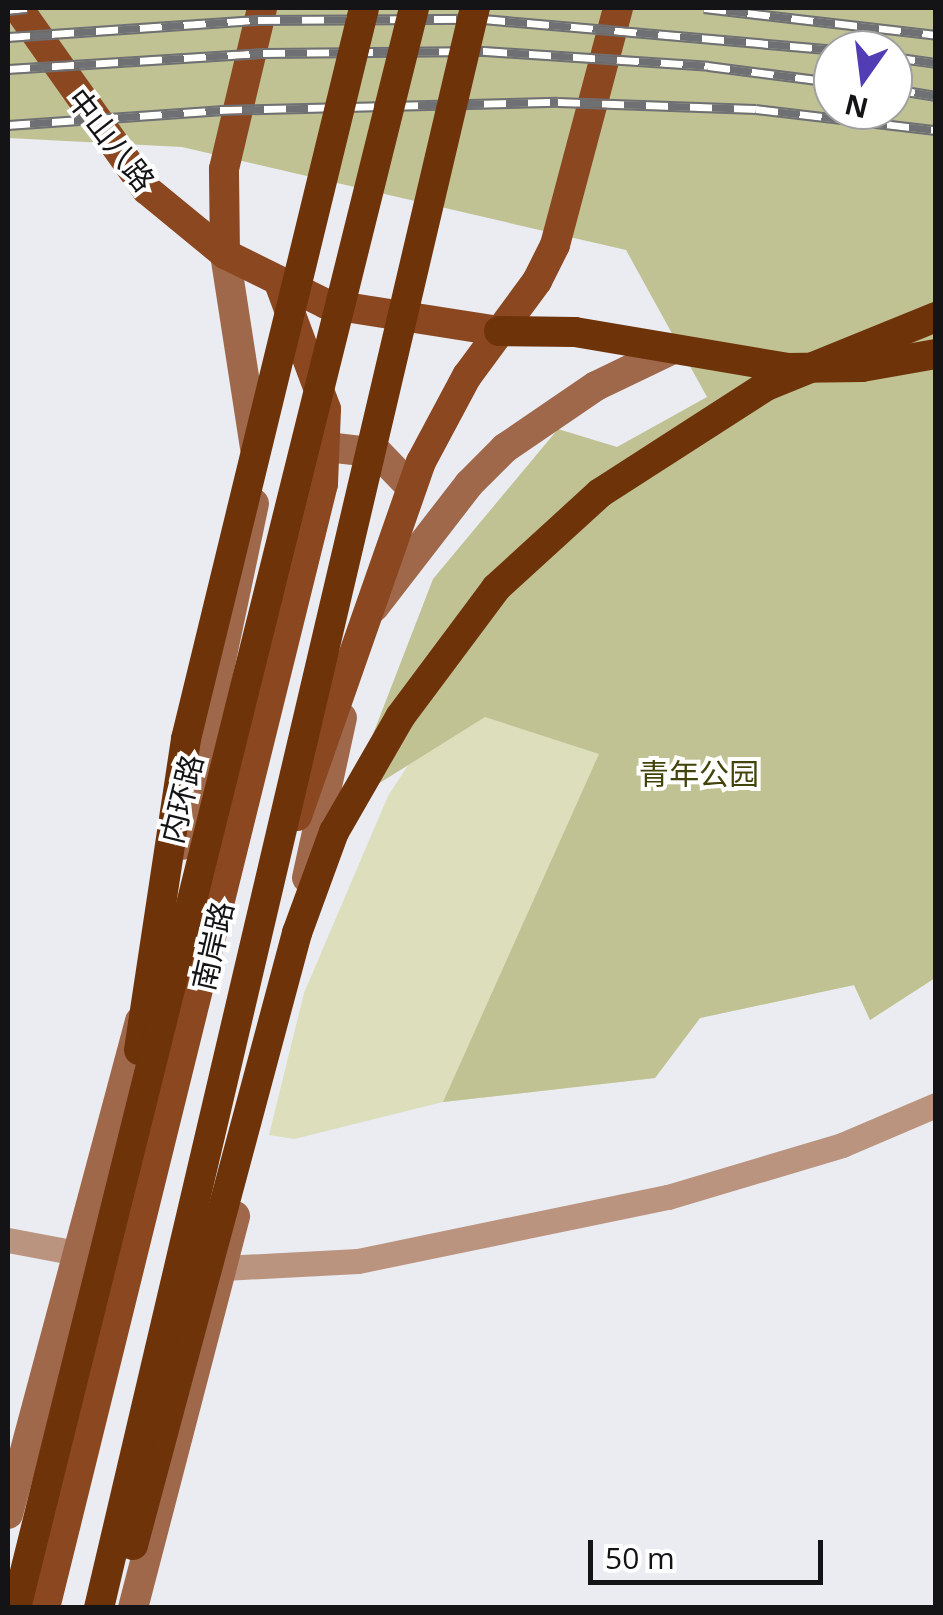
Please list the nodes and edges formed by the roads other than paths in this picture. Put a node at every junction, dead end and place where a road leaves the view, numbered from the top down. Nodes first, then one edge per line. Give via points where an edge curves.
1 (18, 8) edge
2 (262, 8) edge
3 (364, 8) edge
4 (414, 8) edge
5 (475, 8) edge
6 (618, 8) edge
7 (224, 254) junction
8 (280, 286) junction
9 (936, 317) edge
10 (499, 332) junction
11 (672, 350) junction
12 (936, 354) edge
13 (327, 447) junction
14 (411, 487) junction
15 (364, 621) junction
16 (196, 1016) junction
17 (122, 1095) junction
18 (936, 1105) edge
19 (158, 1174) junction
20 (121, 1194) junction
21 (8, 1240) edge
22 (76, 1253) junction
23 (223, 1268) junction
24 (8, 1514) edge
25 (16, 1608) edge
26 (45, 1608) edge
27 (90, 1608) edge
28 (99, 1608) edge
29 (114, 1608) edge
30 (133, 1608) edge

1 - 7 main road, 中山八路 via 147,190
2 - 7 main road via 224,169
3 - 20 highway, bridge via 186,740
4 - 20 highway, 内环路, bridge
5 - 28 highway, bridge
6 - 10 main road, 南岸路 via 567,214 537,281
7 - 8 main road, 中山八路
7 - 17 main road via 253,424 253,522
8 - 10 main road, 中山八路 via 381,316
8 - 13 main road, 南岸路 via 326,409
9 - 29 highway, bridge via 766,386 600,493 496,588 400,718 334,832 298,933 194,1338
10 - 11 highway via 575,332
10 - 14 main road, 南岸路 via 442,418
11 - 12 highway via 826,370
11 - 15 main road via 581,394 505,448 468,484
13 - 14 main road via 378,453
13 - 16 main road, 南岸路 via 304,572
14 - 15 main road, 南岸路
15 - 23 main road
15 - 27 main road, 南岸路 via 267,914
16 - 17 main road
16 - 19 main road, 南岸路
17 - 22 main road
18 - 23 street via 842,1145 668,1197 358,1261
19 - 22 main road
19 - 26 main road, 南岸路
20 - 25 highway, 内环路, bridge
21 - 22 street
22 - 24 main road
23 - 30 main road

